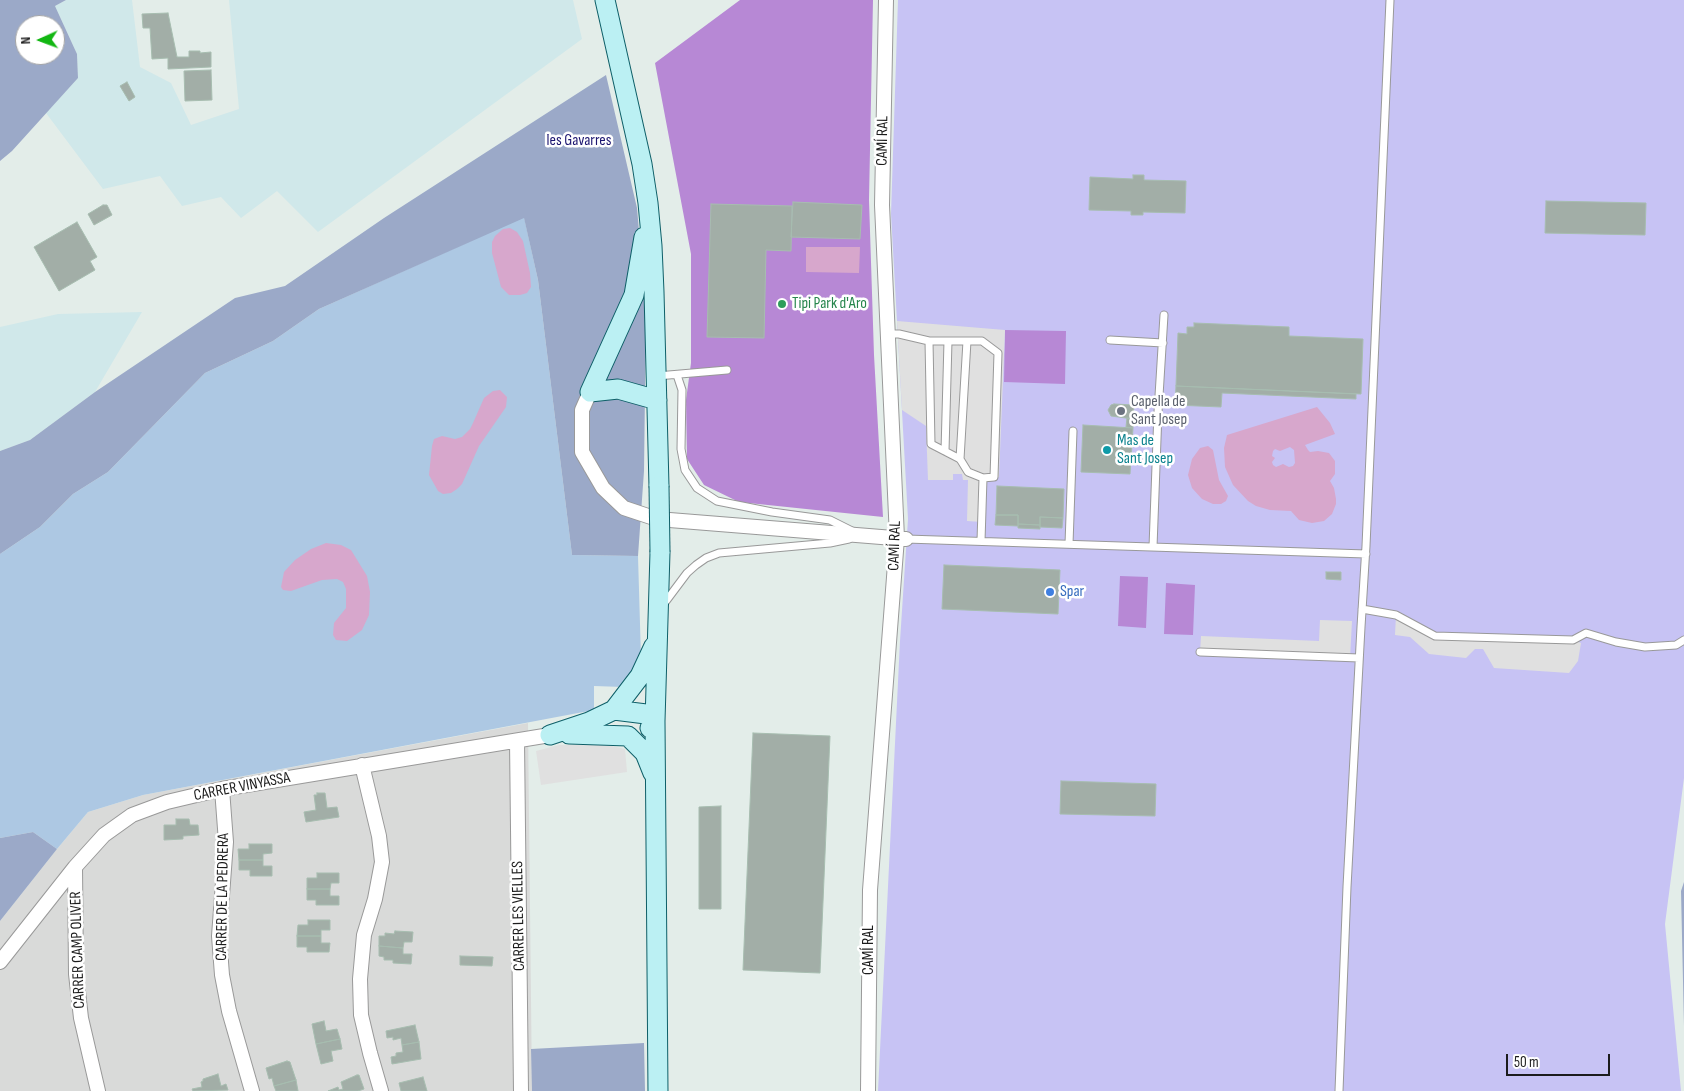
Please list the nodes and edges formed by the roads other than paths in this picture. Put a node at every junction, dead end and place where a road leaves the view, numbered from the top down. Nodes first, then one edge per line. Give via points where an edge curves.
1 (605, 0) edge
2 (886, 0) edge
3 (1390, 0) edge
4 (648, 203) junction
5 (1164, 314) dead end
6 (888, 334) junction
7 (1110, 340) dead end
8 (929, 341) junction
9 (948, 341) junction
10 (967, 341) junction
11 (1163, 343) junction
12 (727, 370) dead end
13 (677, 375) junction
14 (657, 376) junction
15 (590, 392) junction
16 (657, 400) junction
17 (1073, 430) dead end
18 (945, 451) junction
19 (960, 458) junction
20 (983, 478) junction
21 (862, 536) junction
22 (902, 538) junction
23 (981, 541) junction
24 (1070, 544) junction
25 (1153, 547) junction
26 (1366, 554) junction
27 (1362, 609) junction
28 (658, 611) junction
29 (657, 640) junction
30 (1684, 640) edge
31 (1200, 652) dead end
32 (1359, 658) junction
33 (614, 710) junction
34 (655, 721) junction
35 (550, 735) junction
36 (628, 736) junction
37 (517, 741) junction
38 (362, 765) junction
39 (655, 777) junction
40 (222, 789) junction
41 (75, 867) junction
42 (0, 962) edge
43 (98, 1091) edge
44 (252, 1091) edge
45 (381, 1091) edge
46 (521, 1091) edge
47 (658, 1091) edge
48 (868, 1091) edge
49 (1339, 1091) edge

1 - 4 street
2 - 6 street, CAMÍ RAL via 882,205
3 - 26 lane
4 - 14 street
4 - 15 street via 634,295
5 - 11 lane
6 - 8 lane
6 - 22 street, CAMÍ RAL
7 - 11 lane
8 - 9 lane
8 - 18 lane via 931,444
9 - 10 lane
9 - 18 lane
10 - 19 lane
10 - 20 lane via 982,341 998,353 994,477
11 - 25 lane
12 - 13 lane
13 - 14 lane
13 - 21 lane via 682,390 681,449 685,470 697,488 717,501 830,520
14 - 16 street
15 - 16 street via 618,389
15 - 21 street via 582,410 582,452 603,488 624,508 657,520
16 - 28 street, bridge
17 - 24 lane
18 - 19 lane
19 - 20 lane via 968,472
20 - 23 lane
21 - 22 street
21 - 28 lane via 830,543 719,553 692,569
22 - 23 lane
22 - 48 street, CAMÍ RAL via 870,890
23 - 24 lane
24 - 25 lane
25 - 26 lane
26 - 27 lane
27 - 30 lane via 1396,615 1435,636 1574,640 1586,633 1645,646 1676,646
27 - 32 lane
28 - 29 street
29 - 33 street via 640,676
29 - 34 street
31 - 32 lane
32 - 49 lane
33 - 34 street via 646,714
33 - 35 street
34 - 36 street via 647,731
34 - 39 street
35 - 36 street
35 - 37 street, CARRER VINYASSA
36 - 39 street via 645,753
37 - 38 street, CARRER VINYASSA
37 - 46 street, CARRER LES VIELLES
38 - 40 street, CARRER VINYASSA
38 - 45 street via 382,862 364,935 361,1014
39 - 47 street
40 - 41 street, CARRER VINYASSA via 167,802 132,816 104,835
40 - 44 street, CARRER DE LA PEDRERA via 226,842 220,936 222,975 228,1011
41 - 42 street, CARRER VINYASSA
41 - 43 street, CARRER CAMP OLIVER via 76,974 81,1018

